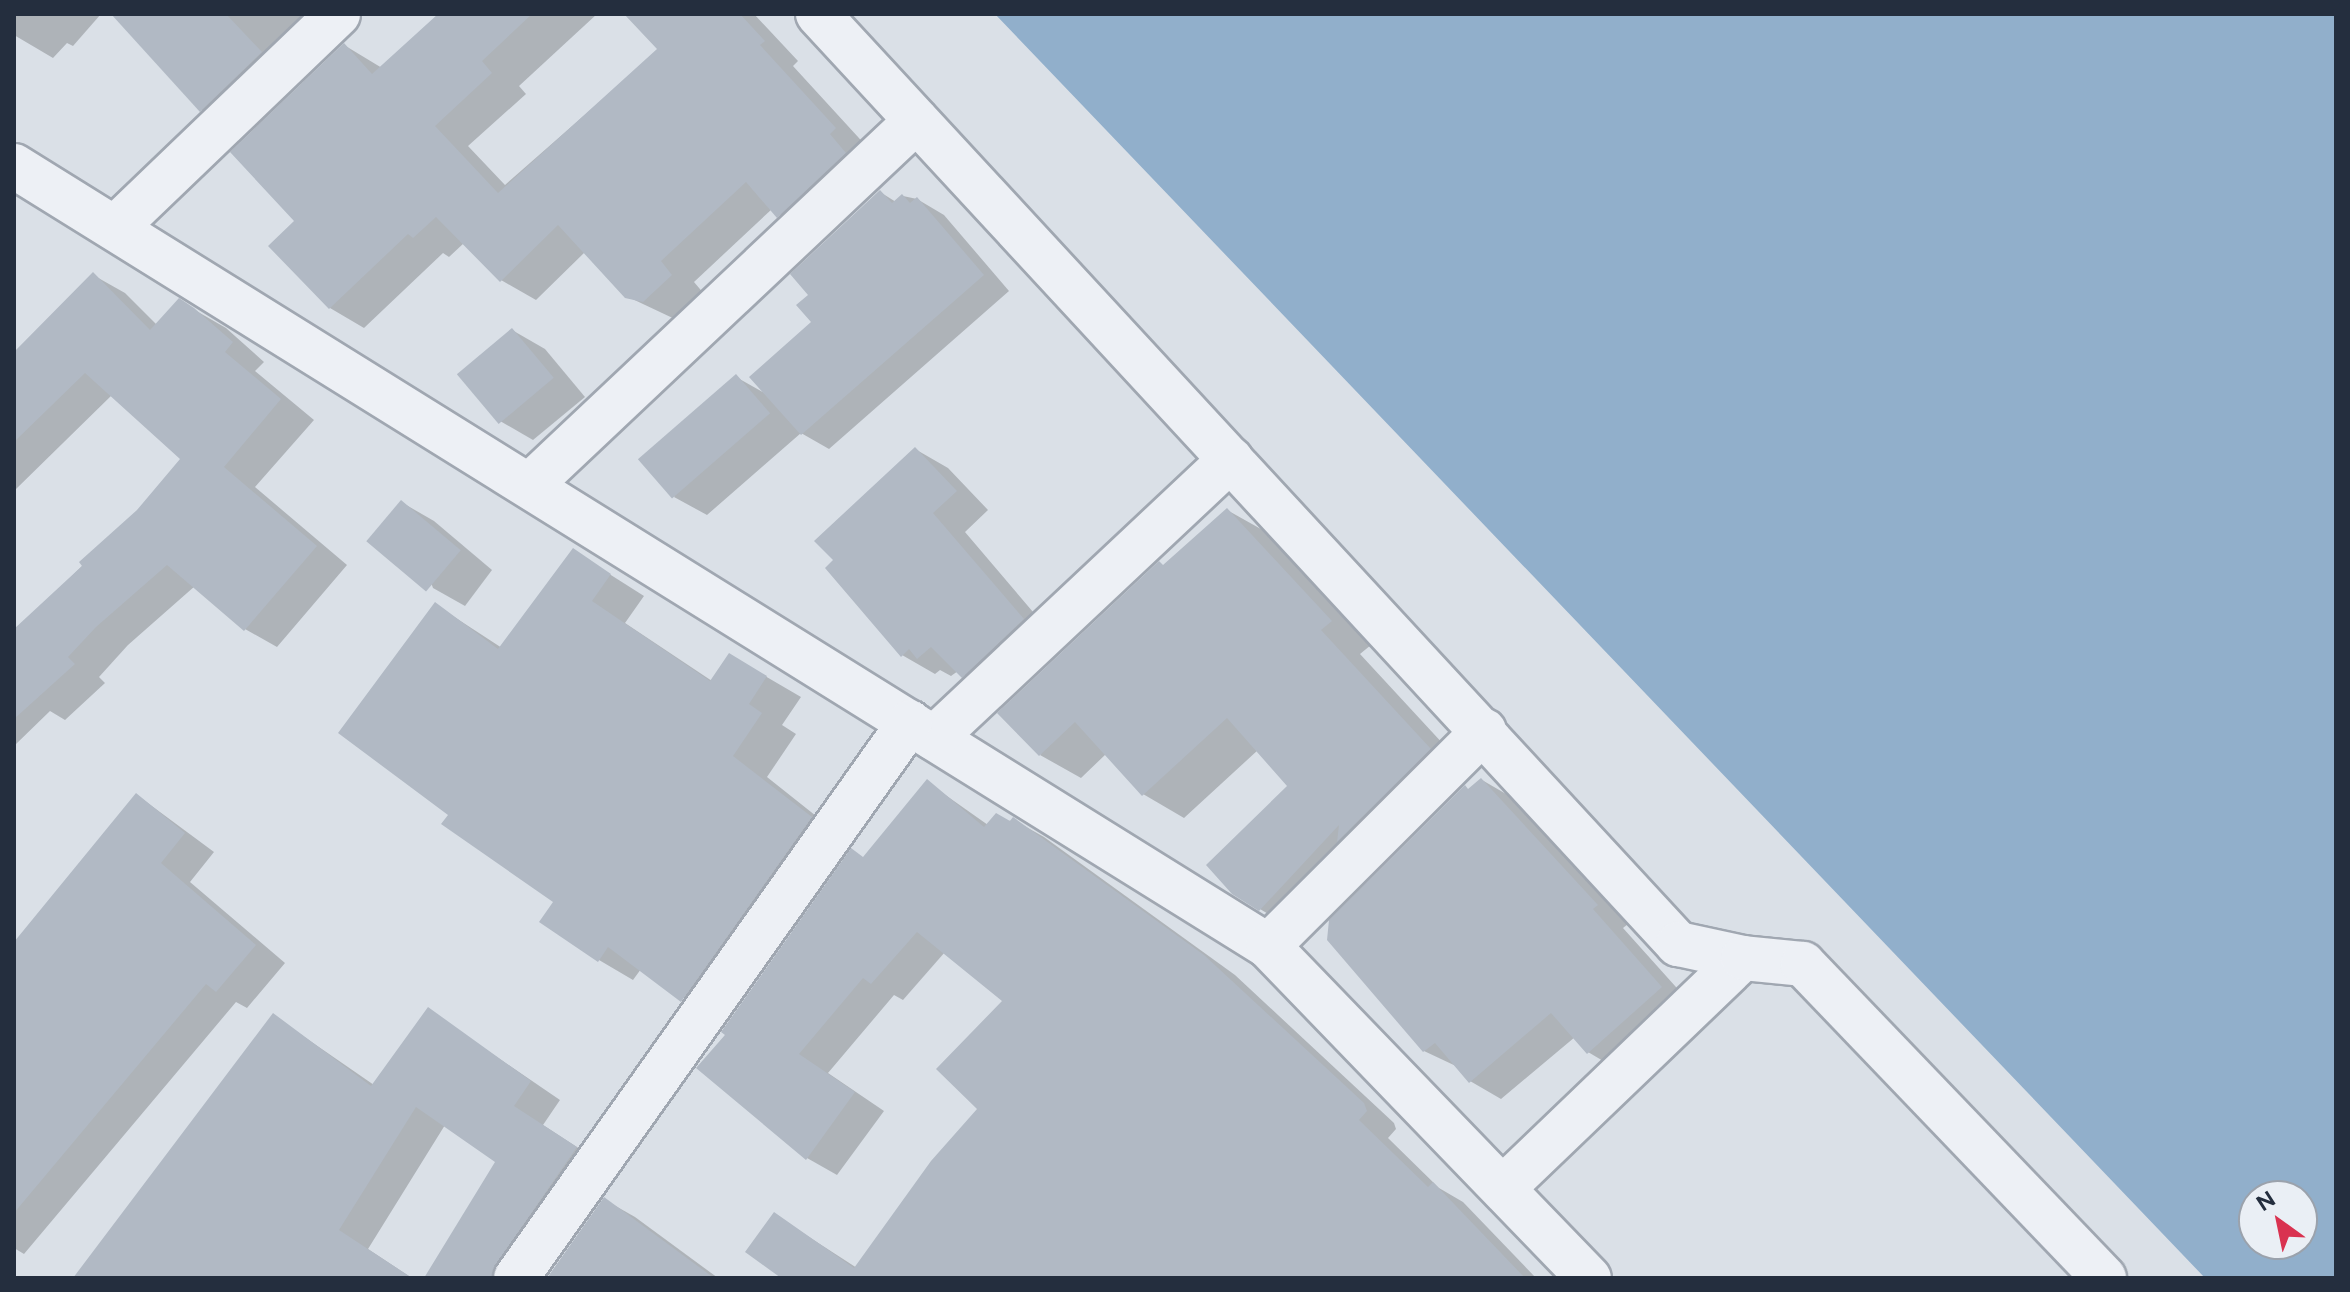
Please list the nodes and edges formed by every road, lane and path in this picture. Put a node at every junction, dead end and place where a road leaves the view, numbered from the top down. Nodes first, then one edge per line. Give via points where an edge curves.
1 (338, 14) edge
2 (818, 14) edge
3 (916, 121) junction
4 (14, 166) edge
5 (115, 228) junction
6 (1231, 459) junction
7 (530, 485) junction
8 (922, 730) junction
9 (1484, 731) junction
10 (1268, 946) junction
11 (1743, 958) junction
12 (1503, 1188) junction
13 (516, 1278) edge
14 (1589, 1278) edge
15 (2104, 1278) edge

1 - 5 street
2 - 3 street
3 - 6 street
3 - 7 street
4 - 5 street
5 - 7 street
6 - 8 street
6 - 9 street
7 - 8 street
8 - 10 street
8 - 13 street
9 - 10 street
9 - 11 street via 1678,944
10 - 12 street
11 - 12 street
11 - 15 street via 1803,964
12 - 14 street

